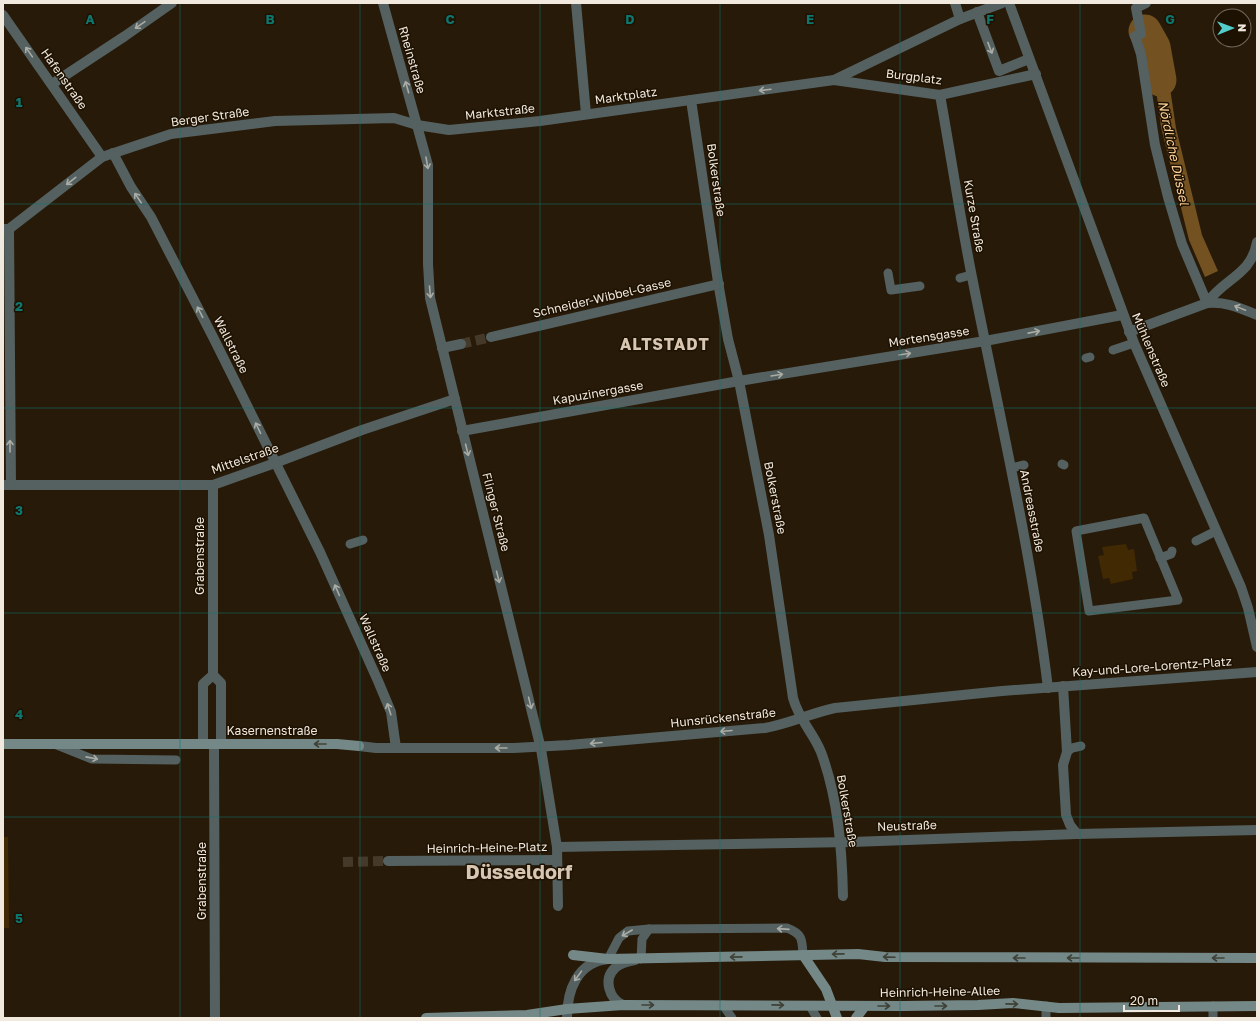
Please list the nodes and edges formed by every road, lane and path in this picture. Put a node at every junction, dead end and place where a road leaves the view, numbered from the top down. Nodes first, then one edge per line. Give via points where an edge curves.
1 (172, 3) edge
2 (384, 3) edge
3 (576, 3) edge
4 (954, 3) edge
5 (1002, 3) edge
6 (1009, 3) edge
7 (1146, 3) edge
8 (977, 12) junction
9 (3, 15) edge
10 (960, 19) junction
11 (1029, 59) junction
12 (1036, 74) junction
13 (834, 80) junction
14 (52, 84) junction
15 (732, 94) joint
16 (940, 95) junction
17 (691, 100) junction
18 (586, 114) junction
19 (418, 125) junction
20 (113, 153) junction
21 (102, 157) junction
22 (6, 229) edge
23 (1257, 242) edge
24 (888, 273) dead end
25 (971, 275) junction
26 (960, 278) dead end
27 (719, 284) junction
28 (920, 286) dead end
29 (1207, 303) junction
30 (1122, 315) junction
31 (1257, 315) edge
32 (1129, 332) junction
33 (491, 338) tunnel mouth
34 (985, 341) junction
35 (461, 344) tunnel mouth
36 (1134, 344) junction
37 (442, 348) junction
38 (1113, 350) dead end
39 (739, 381) junction
40 (455, 399) junction
41 (462, 431) junction
42 (275, 463) junction
43 (1024, 465) dead end
44 (1011, 468) junction
45 (7, 485) edge
46 (213, 485) junction
47 (1216, 531) junction
48 (363, 540) dead end
49 (1196, 541) dead end
50 (350, 544) dead end
51 (1160, 557) joint
52 (1257, 647) edge
53 (1257, 672) edge
54 (213, 675) junction
55 (1062, 686) junction
56 (1048, 688) junction
57 (801, 718) junction
58 (3, 744) edge
59 (56, 744) junction
60 (203, 744) junction
61 (217, 744) junction
62 (359, 746) joint
63 (1081, 746) dead end
64 (540, 747) junction
65 (396, 748) junction
66 (1067, 752) junction
67 (176, 760) dead end
68 (1257, 830) edge
69 (1077, 834) junction
70 (840, 842) junction
71 (557, 847) junction
72 (557, 860) junction
73 (388, 862) tunnel mouth
74 (843, 896) dead end
75 (558, 906) dead end
76 (649, 929) junction
77 (573, 955) dead end
78 (803, 955) junction
79 (1257, 958) edge
80 (608, 959) junction
81 (641, 959) junction
82 (623, 1005) junction
83 (723, 1005) junction
84 (810, 1006) junction
85 (832, 1006) junction
86 (865, 1006) junction
87 (1046, 1006) junction
88 (1213, 1006) junction
89 (1257, 1006) edge
90 (567, 1013) edge
91 (215, 1018) edge
92 (426, 1018) edge
93 (732, 1018) edge
94 (816, 1018) edge
95 (837, 1018) edge
96 (856, 1018) edge
97 (865, 1018) edge
98 (1046, 1018) edge
99 (1213, 1018) edge

1 -> 14 street
19 -> 2 street, Rheinstraße
3 - 18 street, Marktplatz
4 - 10 street
5 - 8 street, Burgplatz
6 - 11 street
7 - 29 street via 1136,8 1155,145 1182,244
8 - 10 street, Burgplatz
8 -> 11 street via 999,71
14 -> 9 street, Hafenstraße
10 - 13 street, Burgplatz
11 - 12 street, Mühlenstraße
12 - 16 street, Burgplatz
12 - 30 street, Mühlenstraße
13 -> 15 street, Burgplatz
13 - 16 street, Burgplatz
14 - 21 street, Hafenstraße
15 - 17 street, Marktplatz
16 - 25 street, Kurze Straße
17 - 18 street, Marktplatz
17 - 27 street, Bolkerstraße
18 - 19 street, Marktstraße via 449,130
19 - 20 street, Berger Straße via 394,118 275,121 171,134
19 -> 37 street, Flinger Straße via 428,165 430,298
20 - 21 street, Berger Straße
42 -> 20 street, Wallstraße via 151,217
21 -> 22 street, Berger Straße
45 -> 22 street
23 - 29 street via 1249,264
24 - 28 lane via 891,290
25 - 26 lane
25 - 34 street, Kurze Straße
27 - 33 street, Schneider-Wibbel-Gasse
27 - 39 street, Bolkerstraße via 728,339
31 -> 29 street via 1230,304
29 - 32 street
30 - 32 street, Mühlenstraße
34 -> 30 street, Mertensgasse
32 - 36 street, Mühlenstraße
39 -> 34 street, Mertensgasse
34 - 44 street, Andreasstraße
35 - 37 street
36 - 38 lane
36 - 47 street, Mühlenstraße
37 - 40 street, Flinger Straße
39 - 41 street, Kapuzinergasse
39 - 57 street, Bolkerstraße via 769,534 793,698
40 - 41 street, Flinger Straße
40 - 42 street, Mittelstraße
41 -> 64 street, Flinger Straße
42 - 46 street, Mittelstraße
65 -> 42 street, Wallstraße via 391,712 324,551
43 - 44 lane
44 - 56 street, Andreasstraße via 1041,631
45 - 46 street, Mittelstraße
46 - 54 street, Grabenstraße
47 - 49 lane
47 - 52 street, Mühlenstraße via 1241,587
48 - 50 lane
51 - 51 lane via 1178,600 1089,611 1076,532 1144,518
53 - 55 street, Kay-und-Lore-Lorentz-Platz
54 - 60 street via 203,684
54 - 61 street, Grabenstraße via 221,684
55 - 56 street, Kay-und-Lore-Lorentz-Platz
55 - 66 street
56 - 57 street, Hunsrückenstraße via 1002,690 835,708
57 -> 64 street, Hunsrückenstraße via 780,726 764,728
57 - 70 street, Bolkerstraße via 816,742 824,763 834,801
58 - 59 main road, Kasernenstraße
59 - 60 main road, Kasernenstraße
59 -> 67 lane via 92,759
60 - 61 main road, Kasernenstraße
62 -> 61 main road, Kasernenstraße
61 - 91 street, Grabenstraße
62 - 65 street, Kasernenstraße
63 - 66 lane
64 -> 65 street, Kasernenstraße
64 - 71 street, Flinger Straße
66 - 69 street via 1063,765 1066,815
68 - 69 street, Neustraße
69 - 70 street, Neustraße
70 - 71 street, Neustraße
70 - 74 street, Bolkerstraße
71 - 72 street, Flinger Straße
72 - 73 street, Heinrich-Heine-Platz
72 - 75 street, Flinger Straße
78 -> 76 lane via 800,935 787,928
76 -> 80 lane via 628,931 619,938
76 - 81 lane via 642,939
77 - 80 main road
79 -> 78 main road
78 -> 81 main road
78 - 85 main road via 824,985
80 - 81 main road
80 -> 90 street via 595,962 579,973 569,994
81 - 82 street via 621,964 611,973 610,993 616,1002
82 -> 83 main road, Heinrich-Heine-Allee
82 - 90 main road, Heinrich-Heine-Allee
83 -> 84 main road, Heinrich-Heine-Allee
83 - 93 lane
84 - 85 main road, Heinrich-Heine-Allee
84 - 94 lane
85 - 86 main road, Heinrich-Heine-Allee
85 - 95 main road
86 -> 87 main road, Heinrich-Heine-Allee via 1013,1003
86 - 96 main road
86 - 97 lane
87 - 88 main road, Heinrich-Heine-Allee
87 - 98 lane
88 - 89 main road, Heinrich-Heine-Allee
88 - 99 lane
90 - 92 main road, Heinrich-Heine-Allee

